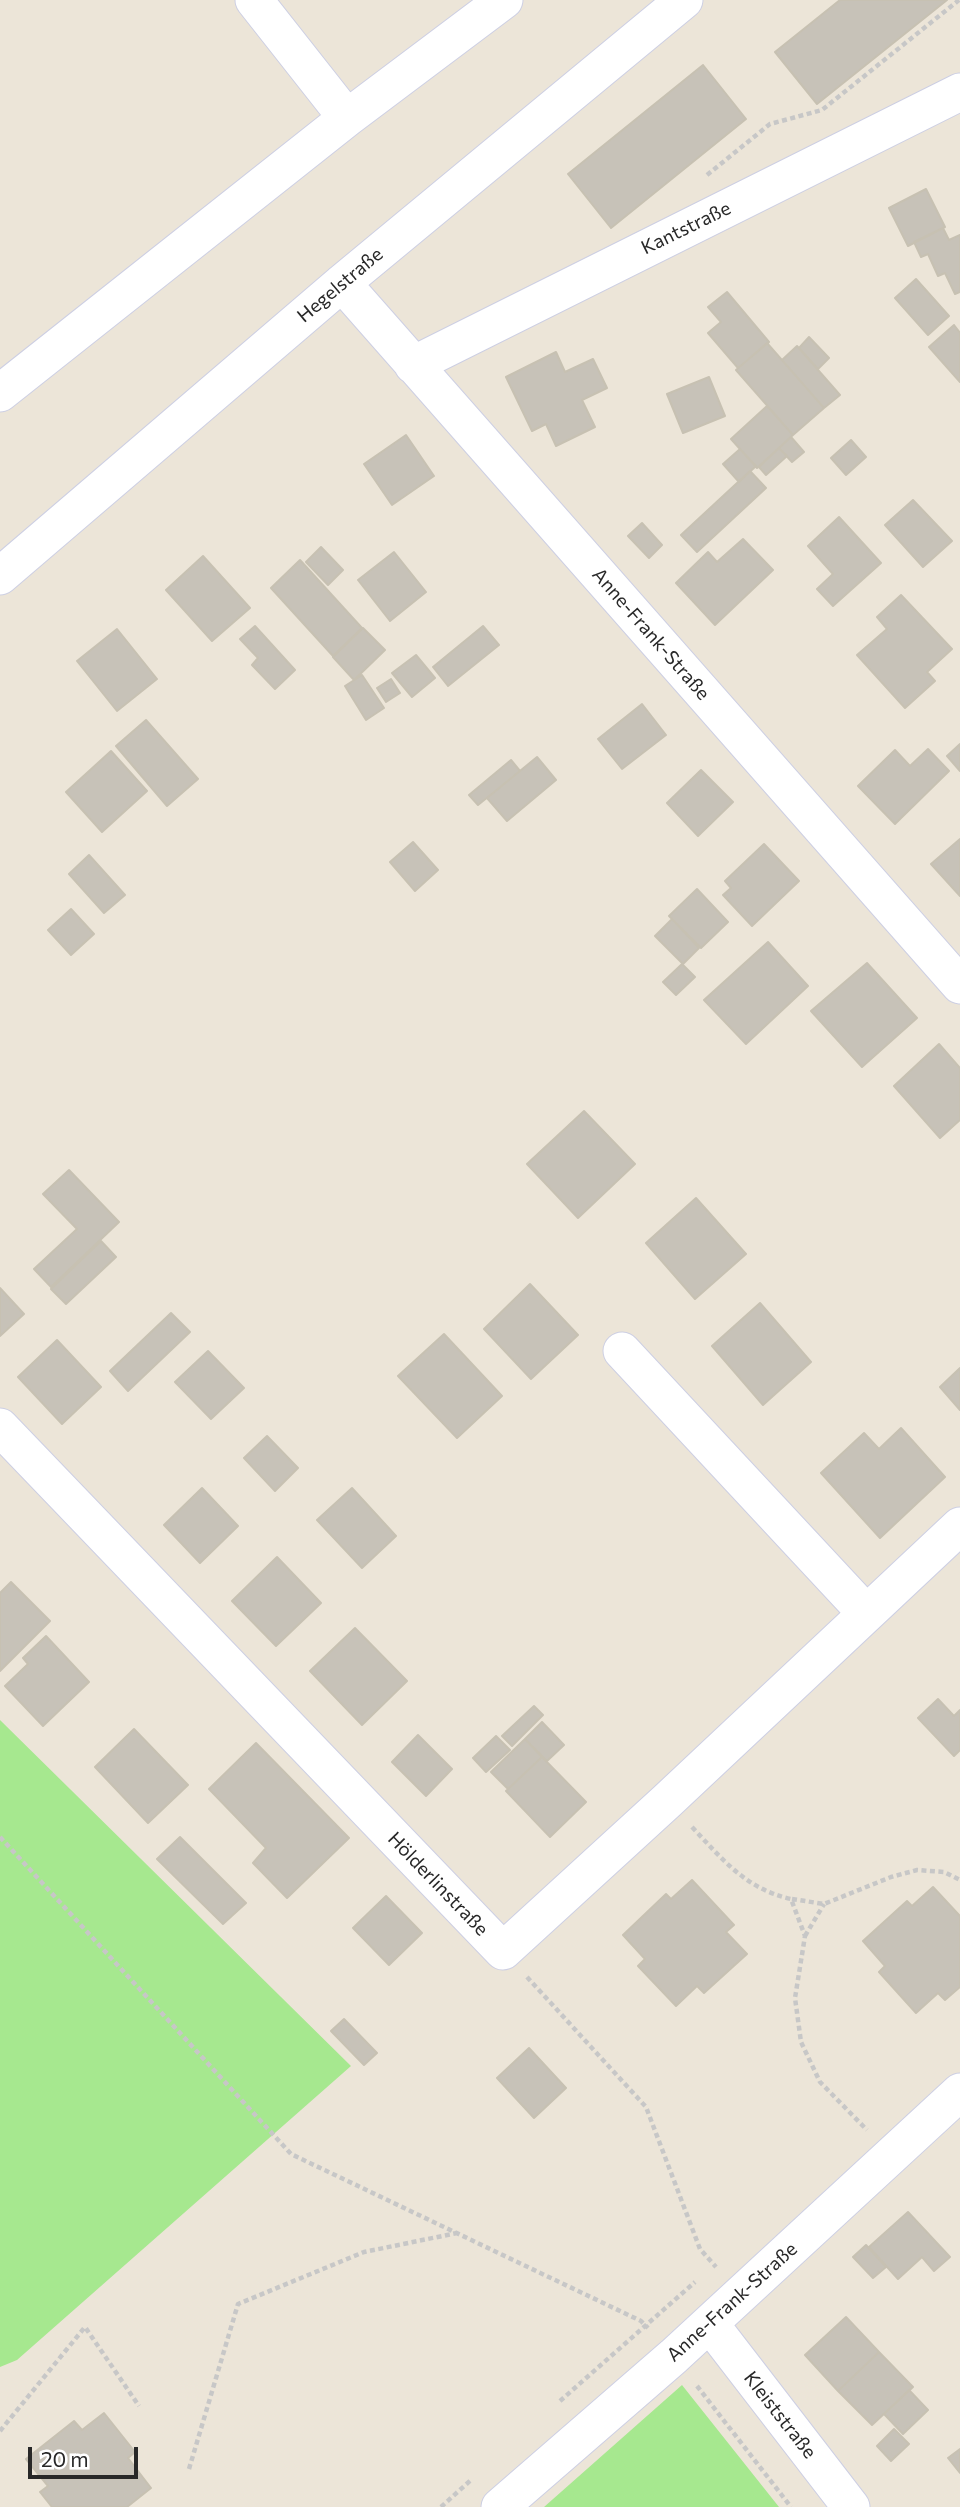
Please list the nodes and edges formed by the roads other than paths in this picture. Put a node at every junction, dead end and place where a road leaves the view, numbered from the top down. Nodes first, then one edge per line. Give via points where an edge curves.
1 (254, 0) edge
2 (504, 0) edge
3 (684, 0) edge
4 (960, 92) edge
5 (347, 118) junction
6 (342, 283) junction
7 (413, 365) junction
8 (0, 393) edge
9 (0, 576) edge
10 (960, 985) edge
11 (622, 1350) dead end
12 (0, 1427) edge
13 (960, 1526) edge
14 (866, 1613) junction
15 (960, 2092) edge
16 (710, 2323) junction
17 (500, 2507) edge
18 (851, 2507) edge

1 - 5 street
2 - 5 street
3 - 6 street, Hegelstraße
4 - 7 street, Kantstraße
5 - 8 street
6 - 7 street, Anne-Frank-Straße
6 - 9 street, Hegelstraße
7 - 10 street, Anne-Frank-Straße
11 - 14 street
12 - 14 street, Hölderlinstraße via 503,1951
13 - 14 street, Hölderlinstraße
15 - 16 street, Anne-Frank-Straße
16 - 17 street, Anne-Frank-Straße
16 - 18 street, Kleiststraße

